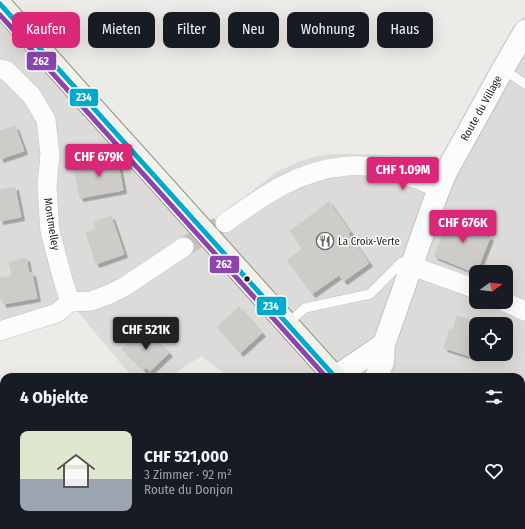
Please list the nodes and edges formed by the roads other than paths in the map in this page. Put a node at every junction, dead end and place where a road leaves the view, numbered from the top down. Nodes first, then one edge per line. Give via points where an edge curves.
1 (0, 4) edge
2 (525, 31) edge
3 (0, 69) edge
4 (503, 69) junction
5 (525, 84) edge
6 (442, 182) junction
7 (225, 223) tunnel mouth
8 (184, 247) tunnel mouth
9 (412, 266) junction
10 (469, 286) edge
11 (70, 302) junction
12 (513, 306) edge
13 (525, 311) edge
14 (287, 324) junction
15 (0, 331) edge
16 (384, 344) junction
17 (330, 373) edge
18 (341, 373) edge
19 (378, 373) edge

1 - 14 main road
2 - 4 street, Route du Village
3 - 11 street, Montmelley via 7,71 32,96 46,120 50,154 47,186 50,225 62,280
4 - 5 lane
4 - 6 street, Route du Village
6 - 7 street via 420,180 378,167 334,168 305,175 278,187
6 - 9 street, Route du Village
8 - 11 street via 110,294 91,301
9 - 10 street
9 - 14 lane via 402,262 370,294 305,308
9 - 16 street, Route du Village
11 - 15 street via 57,313
12 - 13 street
14 - 17 main road
16 - 18 street
16 - 19 street, Route du Village via 383,362

